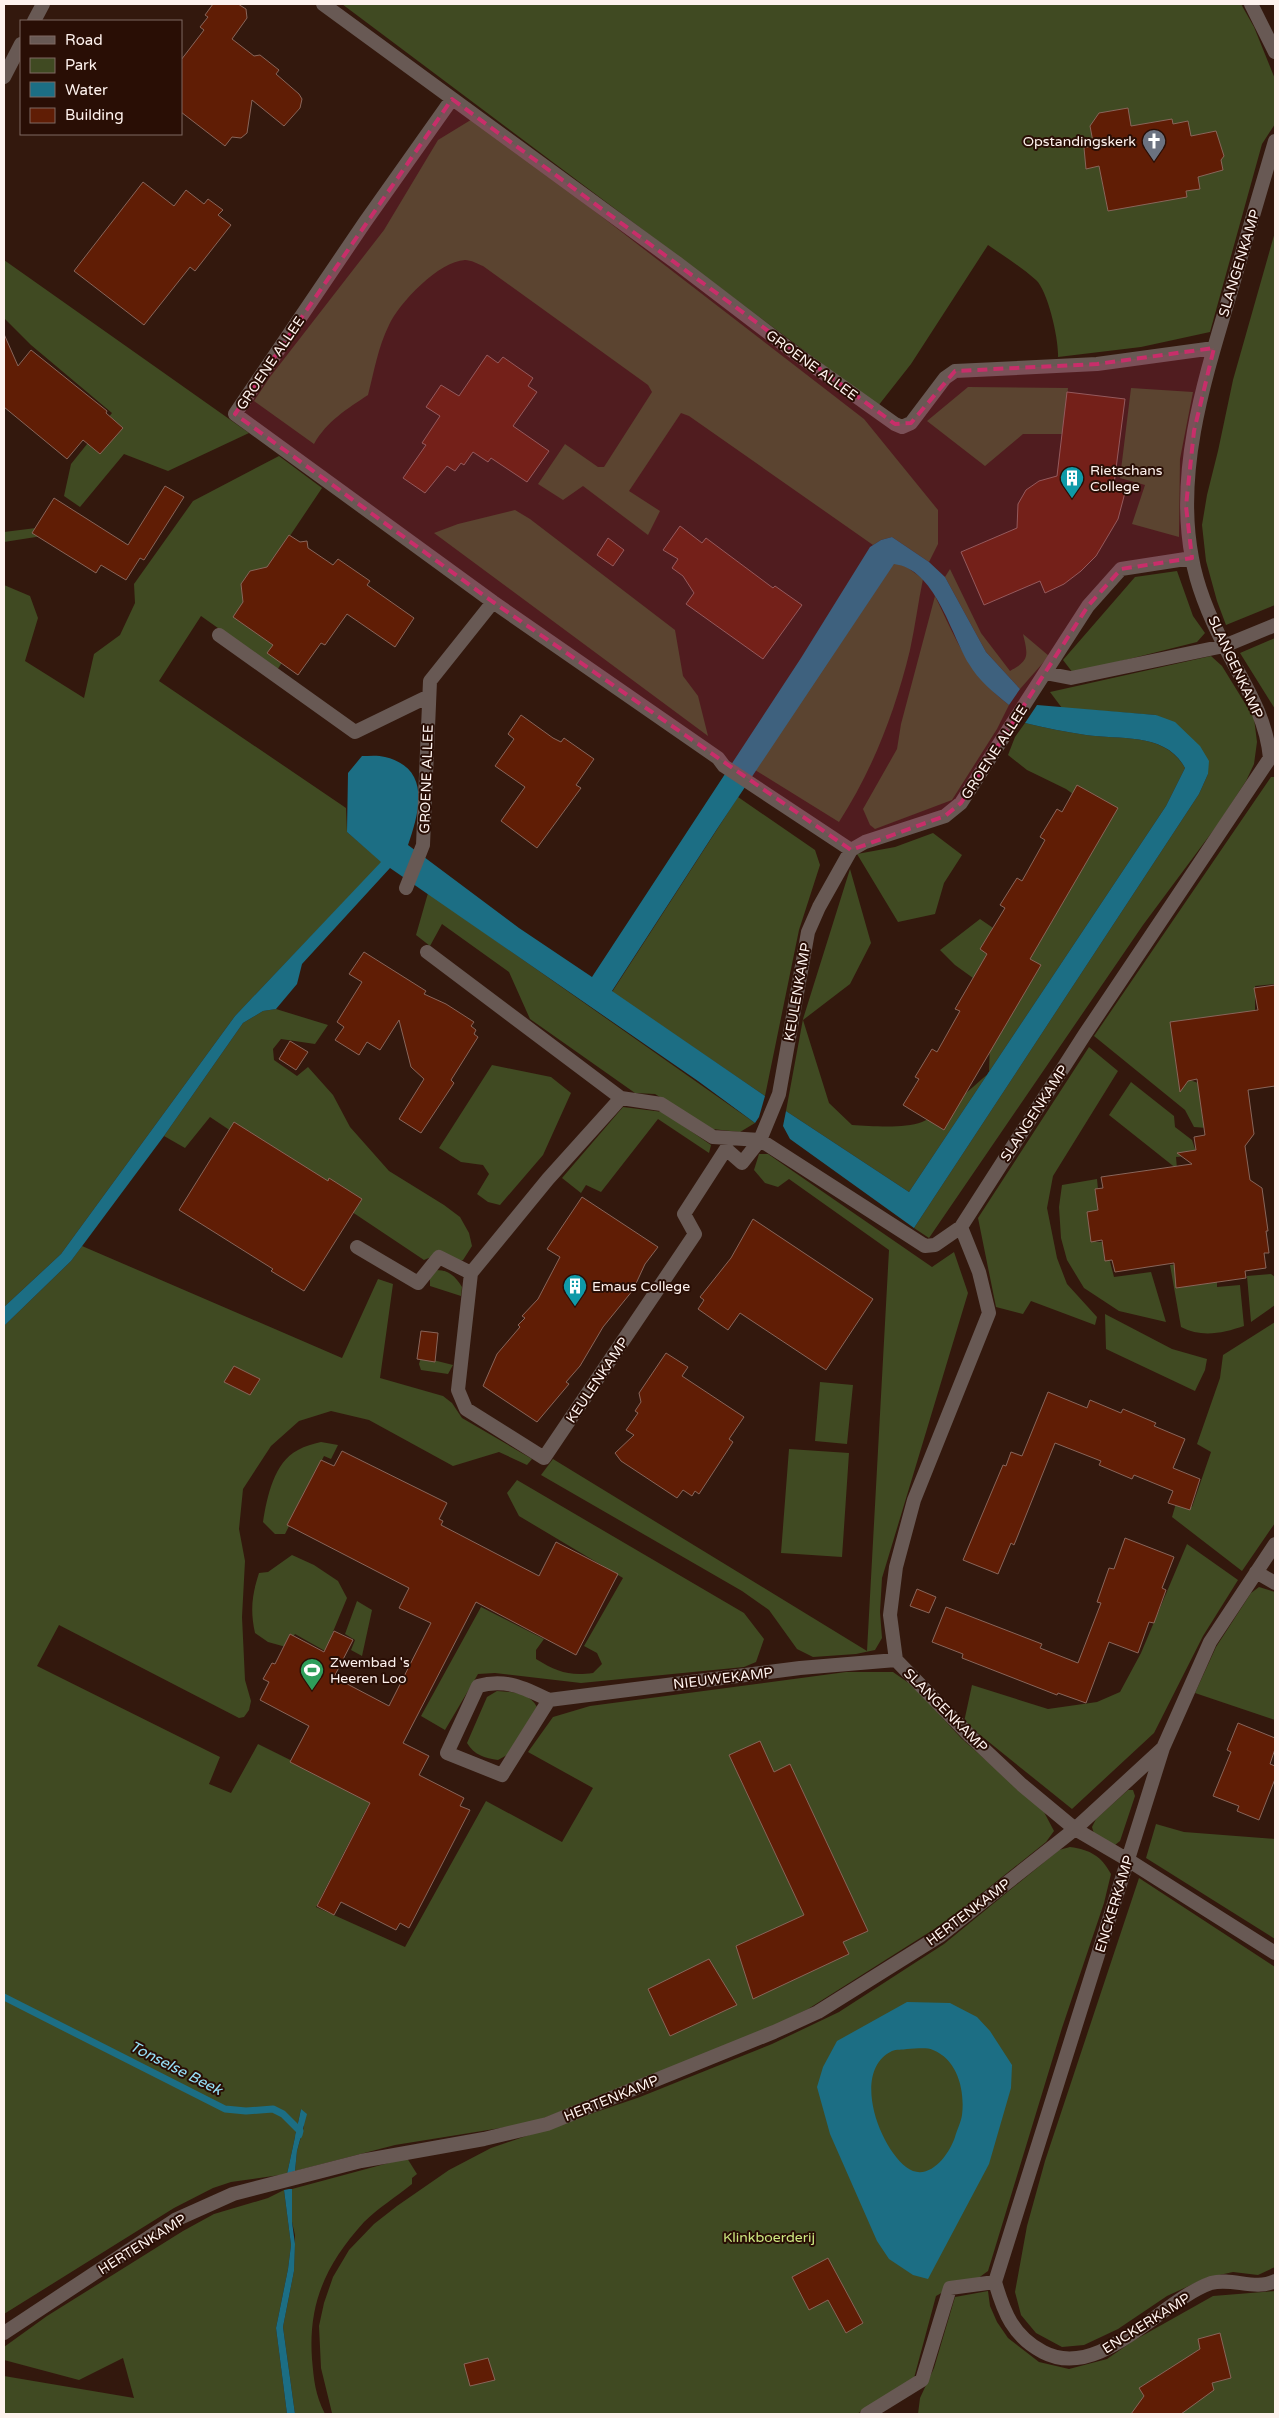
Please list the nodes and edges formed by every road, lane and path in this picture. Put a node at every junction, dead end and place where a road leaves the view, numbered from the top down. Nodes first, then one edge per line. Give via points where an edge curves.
1 (43, 4) edge
2 (323, 4) edge
3 (1251, 4) edge
4 (35, 20) edge
5 (20, 46) edge
6 (1275, 52) edge
7 (4, 77) edge
8 (452, 99) junction
9 (1275, 141) edge
10 (1214, 348) junction
11 (1192, 558) junction
12 (493, 602) junction
13 (1275, 625) edge
14 (219, 635) dead end
15 (1224, 646) junction
16 (1046, 673) junction
17 (429, 696) junction
18 (1273, 759) edge
19 (851, 850) junction
20 (406, 888) dead end
21 (427, 952) dead end
22 (621, 1098) junction
23 (760, 1140) junction
24 (961, 1226) junction
25 (357, 1247) dead end
26 (471, 1273) junction
27 (1275, 1544) edge
28 (1256, 1572) junction
29 (1275, 1583) edge
30 (896, 1660) junction
31 (550, 1700) junction
32 (1163, 1748) junction
33 (1075, 1829) junction
34 (1128, 1860) junction
35 (1275, 1953) edge
36 (1275, 2281) edge
37 (995, 2282) junction
38 (4, 2334) edge
39 (867, 2414) edge

1 - 4 street
2 - 8 street, GROENE ALLEE
3 - 6 street
5 - 7 street
8 - 10 street, GROENE ALLEE via 902,427 911,423 954,371 1097,364
8 - 12 street, GROENE ALLEE via 235,414
9 - 10 street, SLANGENKAMP
10 - 11 street, SLANGENKAMP via 1194,431 1187,496
11 - 15 street, SLANGENKAMP via 1199,586
11 - 16 street, GROENE ALLEE via 1121,569 1088,606
12 - 17 street, GROENE ALLEE via 430,682
12 - 19 street, GROENE ALLEE via 754,786
13 - 15 street
14 - 17 street via 355,732
15 - 16 street via 1071,678
15 - 18 street, SLANGENKAMP via 1254,698
16 - 19 street, GROENE ALLEE via 961,803 945,816 865,842
17 - 20 street, GROENE ALLEE via 423,845
18 - 24 street, SLANGENKAMP via 1084,1034
19 - 23 street, KEULENKAMP via 808,932 779,1094
21 - 22 street
22 - 23 street via 661,1104 713,1137
22 - 26 street via 548,1179
23 - 24 street via 925,1246 935,1245
23 - 26 street, KEULENKAMP via 742,1162 726,1149 684,1214 694,1234 544,1458 466,1409 458,1390
24 - 30 street, SLANGENKAMP via 989,1313 914,1500 896,1567 890,1615
25 - 26 street via 418,1283 439,1258
27 - 28 street, ENCKERKAMP
28 - 29 street
28 - 32 street, ENCKERKAMP via 1210,1642
30 - 31 street, NIEUWEKAMP via 800,1668
30 - 33 street, SLANGENKAMP via 970,1736
31 - 31 street via 502,1775 447,1752 478,1686 494,1682 524,1688
32 - 33 street, HERTENKAMP
32 - 34 street, ENCKERKAMP
33 - 34 street, SLANGENKAMP
33 - 38 street, HERTENKAMP via 940,1935 861,1986 800,2020 547,2124 361,2161 233,2194 175,2220
34 - 35 street, SLANGENKAMP
34 - 37 street, ENCKERKAMP
36 - 37 street, ENCKERKAMP via 1257,2285 1212,2283 1098,2353 1072,2359 1056,2357 1028,2342 1014,2328 1003,2311
37 - 39 street via 950,2288 922,2380

